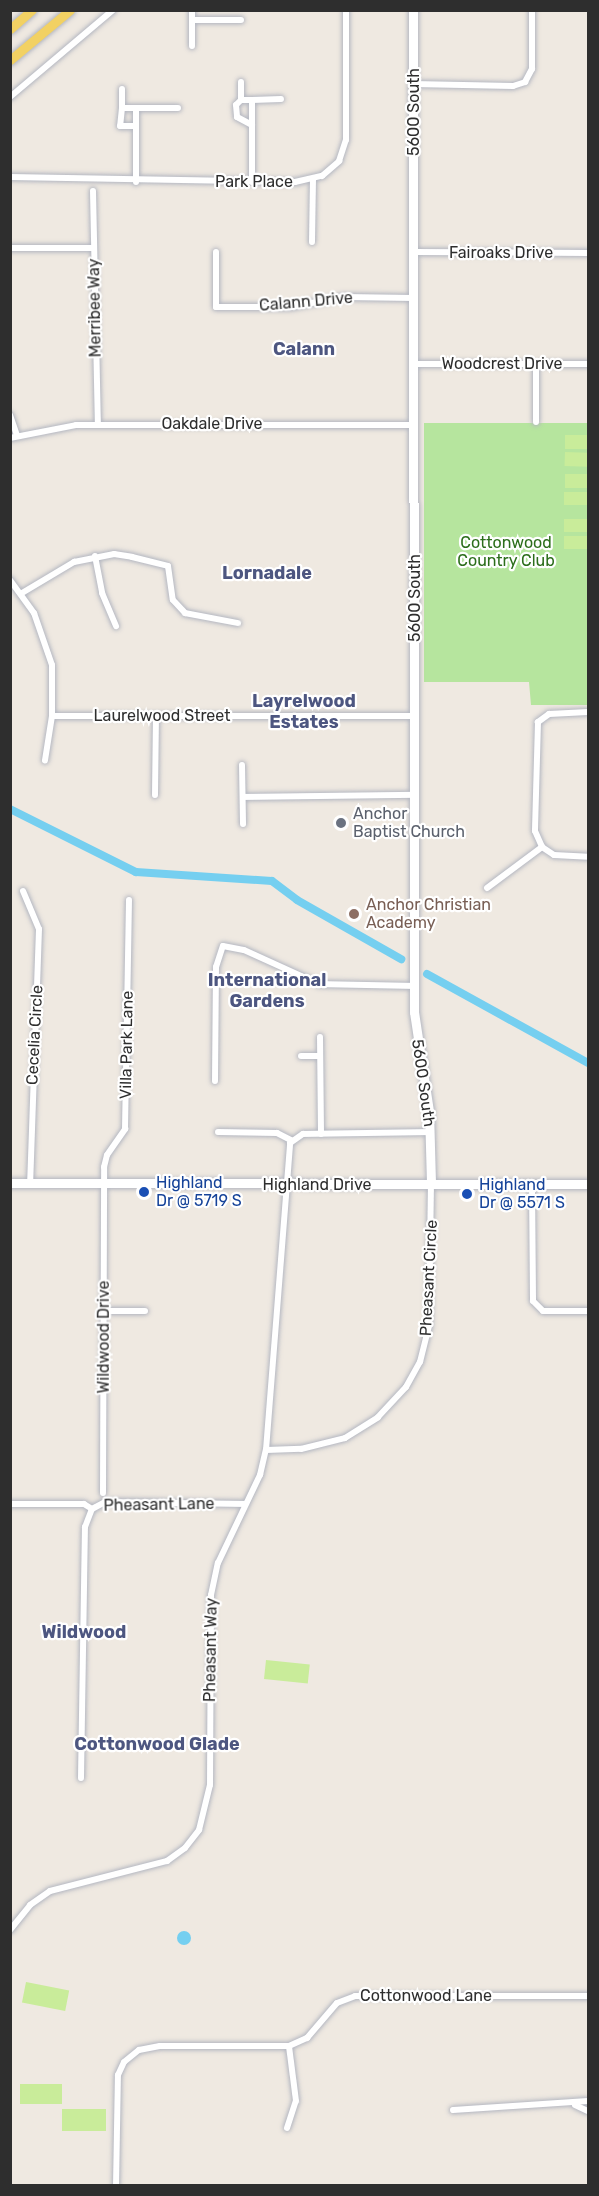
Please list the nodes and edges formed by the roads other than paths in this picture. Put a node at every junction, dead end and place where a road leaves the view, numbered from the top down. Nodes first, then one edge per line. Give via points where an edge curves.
1 (32, 10) edge
2 (70, 10) edge
3 (113, 10) edge
4 (192, 10) edge
5 (209, 10) edge
6 (346, 10) edge
7 (413, 10) edge
8 (532, 10) edge
9 (192, 20) junction
10 (209, 20) junction
11 (242, 20) dead end
12 (10, 29) edge
13 (192, 46) dead end
14 (10, 60) edge
15 (241, 82) dead end
16 (413, 84) junction
17 (122, 89) dead end
18 (10, 97) edge
19 (281, 99) dead end
20 (241, 100) junction
21 (252, 100) junction
22 (122, 108) junction
23 (136, 108) junction
24 (178, 108) dead end
25 (252, 125) junction
26 (136, 126) junction
27 (10, 177) edge
28 (313, 179) junction
29 (136, 182) junction
30 (252, 182) junction
31 (93, 191) dead end
32 (312, 242) dead end
33 (10, 248) edge
34 (94, 248) junction
35 (216, 252) dead end
36 (414, 252) junction
37 (588, 253) edge
38 (414, 298) junction
39 (415, 364) junction
40 (588, 364) edge
41 (536, 365) junction
42 (10, 415) edge
43 (536, 422) dead end
44 (98, 424) junction
45 (415, 425) junction
46 (14, 437) edge
47 (94, 556) junction
48 (10, 580) edge
49 (22, 593) junction
50 (238, 623) dead end
51 (116, 626) dead end
52 (588, 712) edge
53 (52, 716) junction
54 (156, 716) junction
55 (415, 716) junction
56 (45, 760) dead end
57 (242, 765) dead end
58 (155, 795) dead end
59 (415, 795) junction
60 (243, 797) junction
61 (243, 824) dead end
62 (542, 847) junction
63 (588, 857) edge
64 (487, 888) dead end
65 (23, 891) dead end
66 (129, 900) dead end
67 (414, 986) junction
68 (320, 1037) dead end
69 (301, 1056) dead end
70 (320, 1056) junction
71 (215, 1081) dead end
72 (218, 1132) dead end
73 (430, 1132) junction
74 (321, 1134) junction
75 (291, 1140) junction
76 (104, 1182) junction
77 (10, 1183) edge
78 (30, 1184) junction
79 (431, 1184) junction
80 (532, 1184) junction
81 (588, 1184) edge
82 (288, 1186) junction
83 (104, 1311) junction
84 (145, 1311) dead end
85 (588, 1311) edge
86 (266, 1450) junction
87 (104, 1492) dead end
88 (10, 1504) edge
89 (245, 1504) junction
90 (92, 1509) junction
91 (81, 1778) dead end
92 (10, 1930) edge
93 (588, 1996) edge
94 (289, 2046) junction
95 (588, 2101) edge
96 (574, 2105) junction
97 (453, 2110) dead end
98 (588, 2111) edge
99 (287, 2128) dead end
100 (116, 2186) edge

1 - 12 main road
2 - 14 main road
3 - 18 street
4 - 9 street
5 - 10 street
6 - 28 street, Park Place via 345,144 336,164
7 - 16 main road, 5600 South
8 - 16 street via 532,66 528,79 513,86
9 - 10 street
9 - 13 street
10 - 11 street
15 - 20 street
16 - 36 main road, 5600 South
17 - 22 street
19 - 21 street
20 - 21 street
20 - 25 street via 236,105 237,117
21 - 25 street
22 - 23 street
22 - 26 street via 120,126
23 - 24 street
23 - 26 street
25 - 30 street
26 - 29 street
27 - 29 street, Park Place
28 - 30 street, Park Place
28 - 32 street
29 - 30 street, Park Place
31 - 34 street, Merribee Way
33 - 34 street
34 - 44 street, Merribee Way
35 - 38 street, Calann Drive via 216,307 290,307 344,297
36 - 37 street, Fairoaks Drive
36 - 38 main road, 5600 South
38 - 39 main road, 5600 South
39 - 41 street, Woodcrest Drive
39 - 45 main road, 5600 South
40 - 41 street, Woodcrest Drive
41 - 43 street
42 - 46 street
44 - 45 street, Oakdale Drive
44 - 46 street, Oakdale Drive via 58,426
45 - 55 main road, 5600 South
47 - 49 street via 57,569
47 - 50 street via 132,557 168,566 170,592 178,608 190,616
47 - 51 street via 102,593
48 - 49 street
49 - 53 street via 48,650 54,687
52 - 62 street via 549,714 543,716 536,729 535,831
53 - 54 street, Laurelwood Street
53 - 56 street
54 - 55 street, Laurelwood Street
54 - 58 street
55 - 59 main road, 5600 South
57 - 60 street
59 - 60 street
59 - 67 main road, 5600 South
60 - 61 street
62 - 63 street via 554,855
62 - 64 street
65 - 78 street, Cecelia Circle via 39,929
66 - 76 street, Villa Park Lane via 125,1129 105,1158
67 - 71 street via 319,984 244,950 223,946 216,967
67 - 73 main road, 5600 South via 416,1035
68 - 70 street
69 - 70 street
70 - 74 street
72 - 75 street via 277,1133
73 - 74 street
73 - 79 main road, 5600 South
74 - 75 street via 301,1134
75 - 82 street, Pheasant Way
76 - 78 main road, Highland Drive
76 - 82 main road, Highland Drive
76 - 83 street, Wildwood Drive
77 - 78 main road, Highland Drive
79 - 80 main road, Highland Drive
79 - 82 main road, Highland Drive
79 - 86 street, Pheasant Circle via 429,1325 420,1362 406,1387 378,1417 345,1438 301,1449
80 - 81 main road, Highland Drive
80 - 85 street via 533,1301 543,1311
82 - 86 street, Pheasant Way
83 - 84 street
83 - 87 street, Wildwood Drive
86 - 89 street, Pheasant Way via 260,1475
88 - 90 street via 84,1504
89 - 90 street, Pheasant Lane via 105,1502
89 - 92 street, Pheasant Way via 218,1563 211,1595 210,1785 199,1830 185,1848 167,1861 50,1891 30,1905
90 - 91 street, Pheasant Lane via 85,1527
93 - 94 street, Cottonwood Lane via 355,1996 337,2003 307,2038
94 - 99 street via 296,2102
94 - 100 street via 160,2046 132,2055 118,2075
95 - 96 street
96 - 97 street
96 - 98 street

